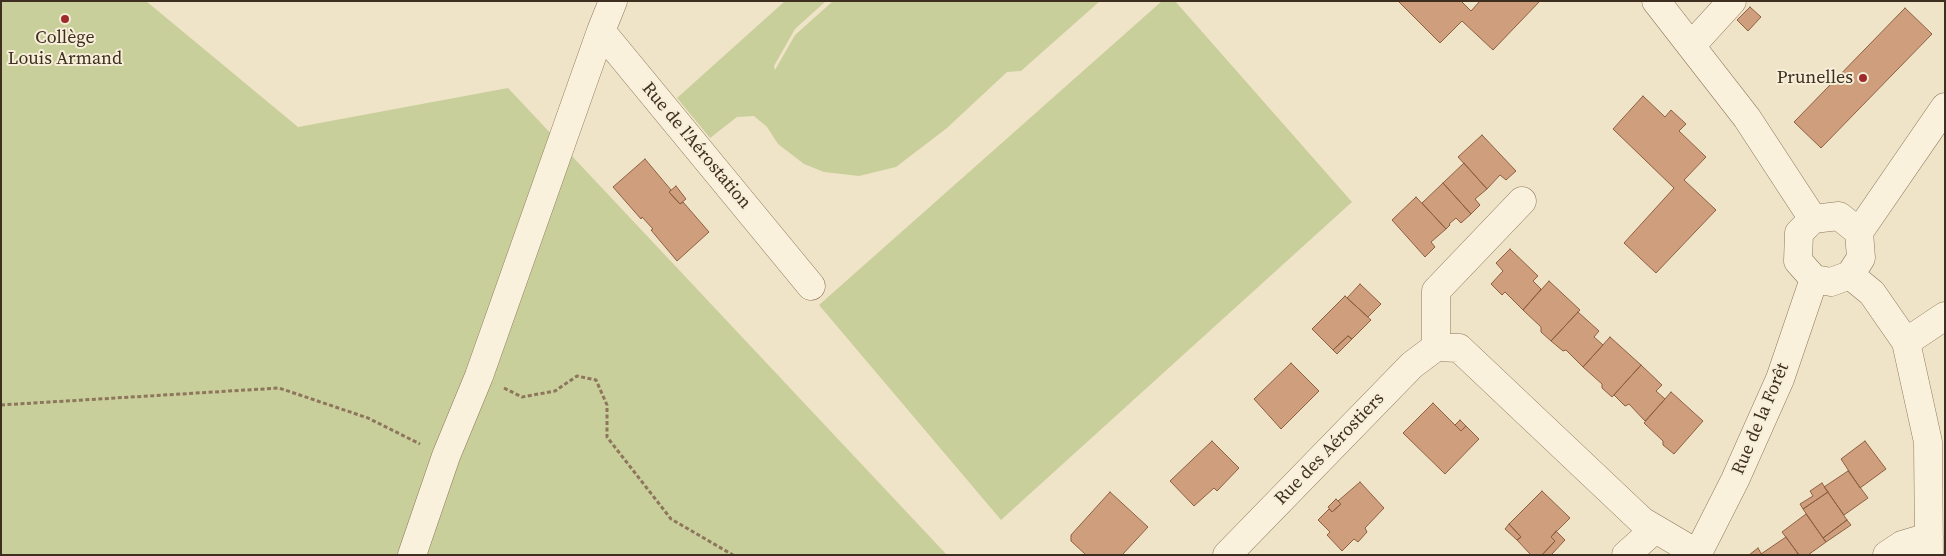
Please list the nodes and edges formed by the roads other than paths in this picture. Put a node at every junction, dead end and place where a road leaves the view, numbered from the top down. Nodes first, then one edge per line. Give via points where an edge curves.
1 (613, 1) edge
2 (1656, 1) edge
3 (1732, 1) edge
4 (602, 31) junction
5 (1691, 46) junction
6 (1945, 107) edge
7 (1522, 201) dead end
8 (1813, 219) junction
9 (1858, 232) junction
10 (1850, 275) junction
11 (1814, 278) junction
12 (811, 286) dead end
13 (1945, 316) edge
14 (1906, 342) junction
15 (1436, 347) junction
16 (1655, 528) junction
17 (1929, 546) edge
18 (1697, 554) edge
19 (412, 555) edge
20 (1227, 555) edge
21 (1626, 555) edge
22 (1887, 555) edge

1 - 4 street
2 - 5 street
3 - 5 street
4 - 12 street, Rue de l'Aérostation
4 - 19 street
5 - 8 street via 1748,118
6 - 9 street
7 - 15 street via 1436,291
8 - 9 street via 1839,216
8 - 11 street via 1799,233 1798,261
9 - 10 street via 1861,258
10 - 11 street via 1831,282
10 - 14 street via 1872,293
11 - 18 street, Rue de la Forêt via 1780,380
13 - 14 street
14 - 17 street via 1928,442
15 - 16 street via 1459,348 1642,522
15 - 20 street, Rue des Aérostiers via 1412,365
16 - 18 street
16 - 21 street
17 - 22 street via 1902,545

